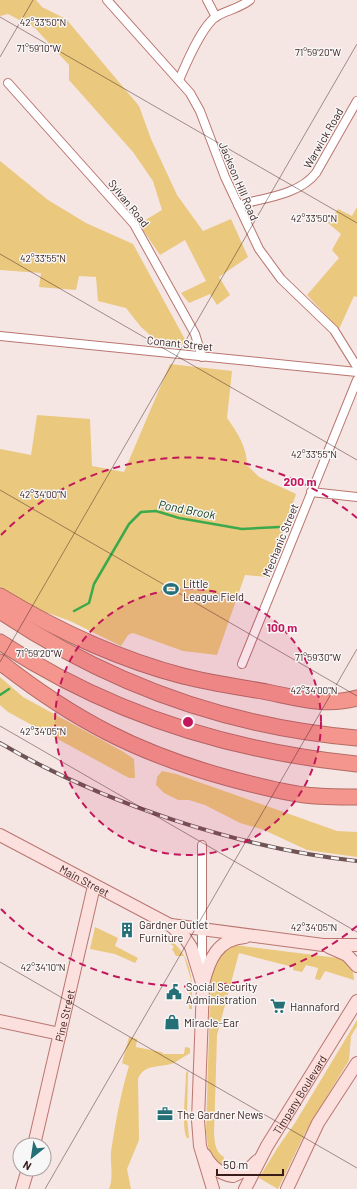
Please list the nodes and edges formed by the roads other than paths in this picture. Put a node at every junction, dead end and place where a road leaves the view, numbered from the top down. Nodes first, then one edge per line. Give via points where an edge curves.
1 (107, 0) edge
2 (207, 0) edge
3 (250, 0) edge
4 (216, 17) junction
5 (179, 80) junction
6 (8, 83) dead end
7 (357, 102) edge
8 (238, 205) junction
9 (0, 336) edge
10 (202, 356) junction
11 (357, 367) edge
12 (357, 372) edge
13 (357, 380) edge
14 (311, 492) junction
15 (357, 497) edge
16 (0, 596) edge
17 (0, 611) edge
18 (0, 642) edge
19 (0, 662) edge
20 (242, 664) dead end
21 (357, 698) edge
22 (357, 738) edge
23 (357, 764) edge
24 (357, 797) edge
25 (0, 836) edge
26 (202, 845) dead end
27 (94, 886) junction
28 (170, 925) junction
29 (201, 928) junction
30 (252, 936) junction
31 (323, 945) junction
32 (357, 945) edge
33 (357, 966) edge
34 (203, 986) junction
35 (357, 994) edge
36 (355, 1005) edge
37 (0, 1021) edge
38 (60, 1034) junction
39 (357, 1063) edge
40 (36, 1137) edge
41 (200, 1146) junction
42 (266, 1146) junction
43 (26, 1177) edge
44 (22, 1189) edge
45 (213, 1189) edge
46 (245, 1189) edge
47 (287, 1189) edge

1 - 5 street, Jackson Hill Road
2 - 4 street
3 - 4 street
4 - 5 street via 197,43
5 - 8 street, Jackson Hill Road via 195,102
6 - 10 street, Sylvan Road via 134,224 195,334
7 - 8 street, Warwick Road via 309,181 294,190
8 - 11 street, Jackson Hill Road via 251,234 273,271 334,330
9 - 10 street, Conant Street
10 - 12 street, Conant Street
13 - 14 street, Mechanic Street
14 - 15 street
14 - 20 street, Mechanic Street
16 - 21 highway via 54,627 98,648 182,676 322,702
17 - 22 highway via 79,658 158,694 234,718
18 - 23 highway via 90,692 162,722 245,746
19 - 24 highway via 49,699 84,721 161,757 274,790 305,795
25 - 27 main road, Main Street
26 - 29 street
27 - 28 main road, Main Street
27 - 38 main road, Pine Street
28 - 29 main road, Main Street
28 - 34 main road, Main Street via 191,947
29 - 30 main road
29 - 34 street, Main Street
30 - 31 main road
30 - 34 main road via 238,938 219,946 209,962
31 - 32 main road
31 - 33 main road via 347,955
34 - 41 main road, Main Street via 198,1120
35 - 36 main road, Timpany Boulevard
36 - 42 main road, Timpany Boulevard
37 - 38 main road
38 - 40 main road, Pine Street
39 - 47 main road via 318,1123
41 - 42 main road, Main Street via 208,1162 218,1171 233,1176 250,1168
41 - 45 main road, Main Street
42 - 46 main road, Timpany Boulevard
43 - 44 main road

